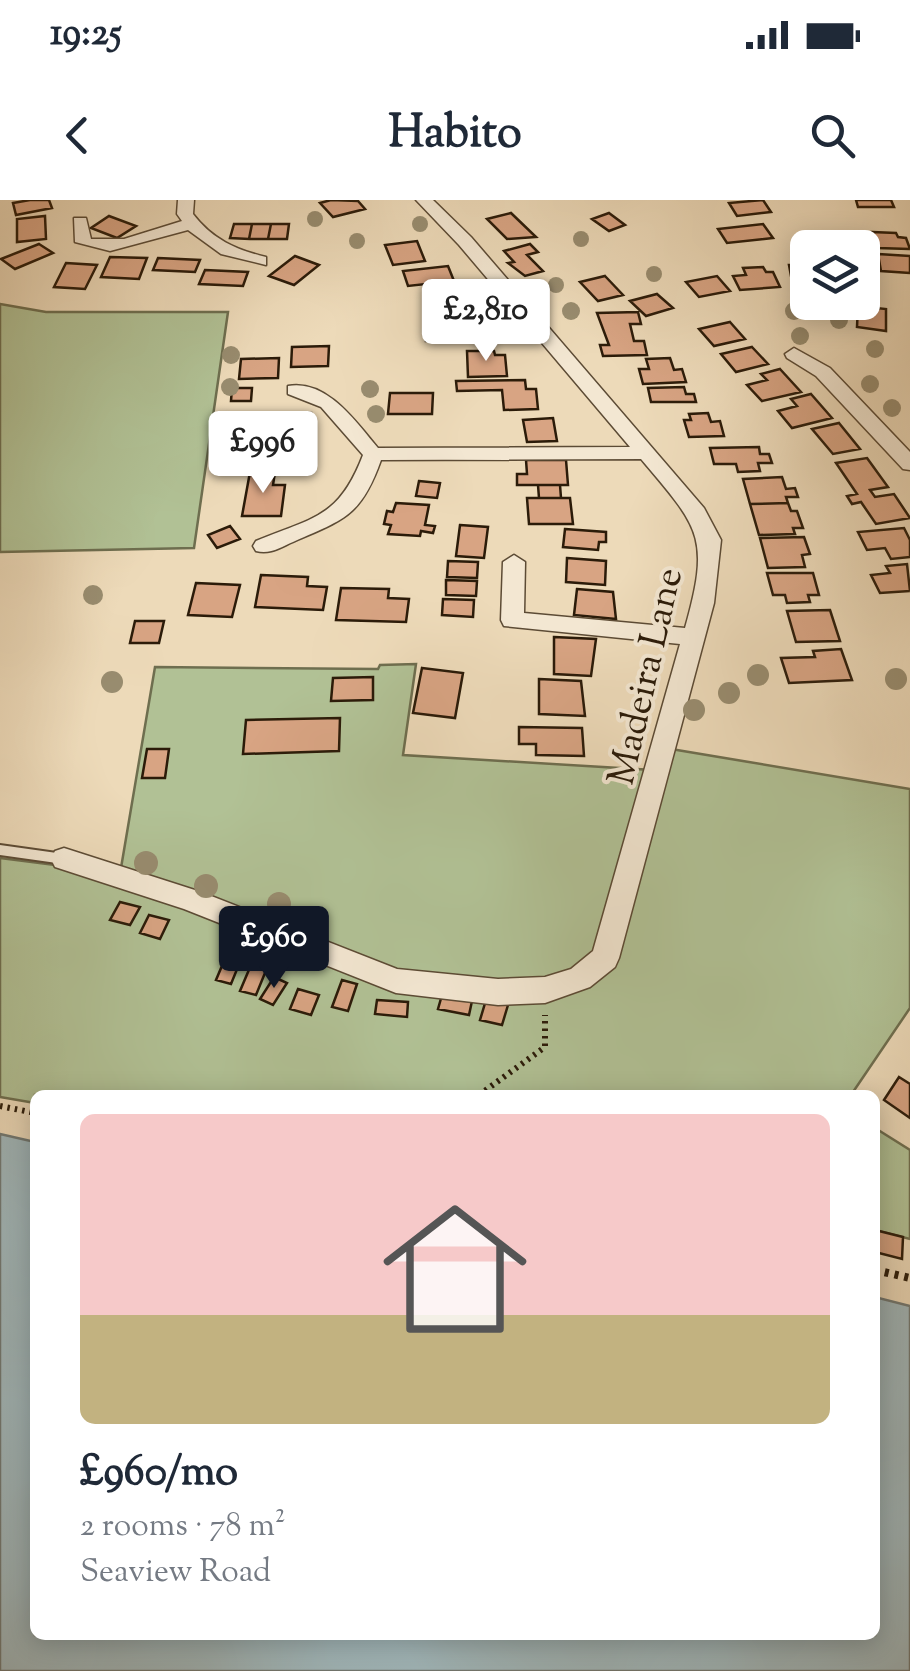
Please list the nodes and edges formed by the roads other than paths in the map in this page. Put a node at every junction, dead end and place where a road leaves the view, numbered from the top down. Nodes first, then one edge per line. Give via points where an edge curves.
1 (186, 200) edge
2 (424, 200) edge
3 (80, 222) dead end
4 (192, 224) junction
5 (260, 260) dead end
6 (794, 354) dead end
7 (296, 390) dead end
8 (644, 453) junction
9 (373, 454) junction
10 (910, 464) edge
11 (264, 546) dead end
12 (514, 562) dead end
13 (696, 638) junction
14 (0, 850) edge
15 (64, 859) joint

1 - 4 street
2 - 8 street, Madeira Lane
3 - 4 street via 82,242 99,246
4 - 5 street via 222,250
6 - 10 street via 823,372
7 - 9 street via 328,403
8 - 9 street
8 - 13 street, Madeira Lane via 697,513 710,540
9 - 11 street via 360,489 340,514
12 - 13 street via 512,620
13 - 15 street, Madeira Lane via 605,958 580,978 545,990 498,992 396,981 192,900
14 - 15 lane

